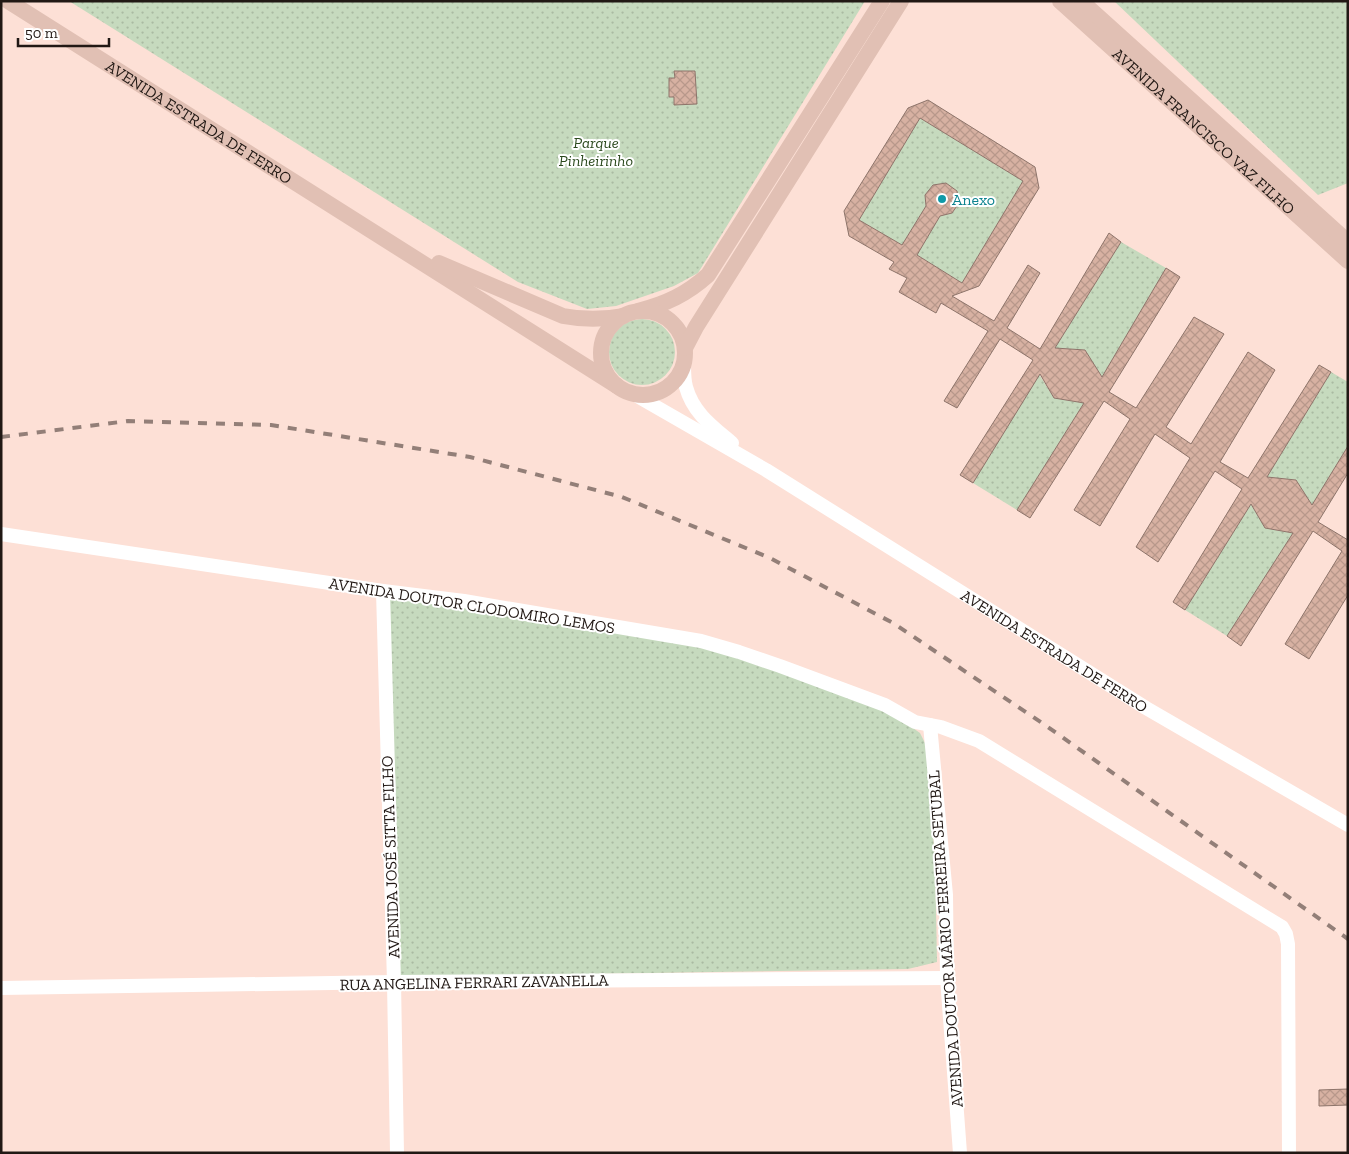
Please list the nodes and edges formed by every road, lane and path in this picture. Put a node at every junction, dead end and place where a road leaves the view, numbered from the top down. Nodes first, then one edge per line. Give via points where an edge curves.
1 (8, 1) edge
2 (882, 1) edge
3 (902, 1) edge
4 (1060, 1) edge
5 (1081, 1) edge
6 (391, 242) junction
7 (1348, 242) edge
8 (1348, 261) edge
9 (630, 313) junction
10 (684, 356) junction
11 (625, 390) junction
12 (766, 470) junction
13 (1, 534) edge
14 (383, 591) junction
15 (930, 725) junction
16 (1348, 825) edge
17 (947, 978) junction
18 (394, 982) junction
19 (1, 988) edge
20 (397, 1153) edge
21 (960, 1153) edge
22 (1289, 1153) edge

1 - 6 main road, AVENIDA ESTRADA DE FERRO
2 - 9 main road via 708,275 676,298
3 - 10 main road via 696,327
4 - 8 main road, AVENIDA FRANCISCO VAZ FILHO
5 - 7 main road, AVENIDA FRANCISCO VAZ FILHO
6 - 9 main road, AVENIDA ESTRADA DE FERRO via 564,316 603,319
6 - 11 main road, AVENIDA ESTRADA DE FERRO
9 - 10 main road, AVENIDA ESTRADA DE FERRO via 654,312 669,320 680,332
9 - 11 main road, AVENIDA ESTRADA DE FERRO via 610,327 603,341 602,358 607,373
10 - 11 main road via 676,379 664,389 648,395
10 - 12 street, AVENIDA ESTRADA DE FERRO via 685,386 694,407 708,424
11 - 12 street, AVENIDA ESTRADA DE FERRO
12 - 16 street, AVENIDA ESTRADA DE FERRO via 1146,708
13 - 14 street, AVENIDA DOUTOR CLODOMIRO LEMOS
14 - 15 street, AVENIDA DOUTOR CLODOMIRO LEMOS via 464,600 702,641 835,686 885,705 915,722
14 - 18 street, AVENIDA JOSÉ SITTA FILHO
15 - 17 street, AVENIDA DOUTOR MÁRIO FERREIRA SETUBAL via 946,895
15 - 22 street, AVENIDA DOUTOR CLODOMIRO LEMOS via 979,741 1282,927 1288,944
17 - 18 street, RUA ANGELINA FERRARI ZAVANELLA
17 - 21 street, AVENIDA DOUTOR MÁRIO FERREIRA SETUBAL
18 - 19 street, RUA ANGELINA FERRARI ZAVANELLA
18 - 20 street, AVENIDA JOSÉ SITTA FILHO

